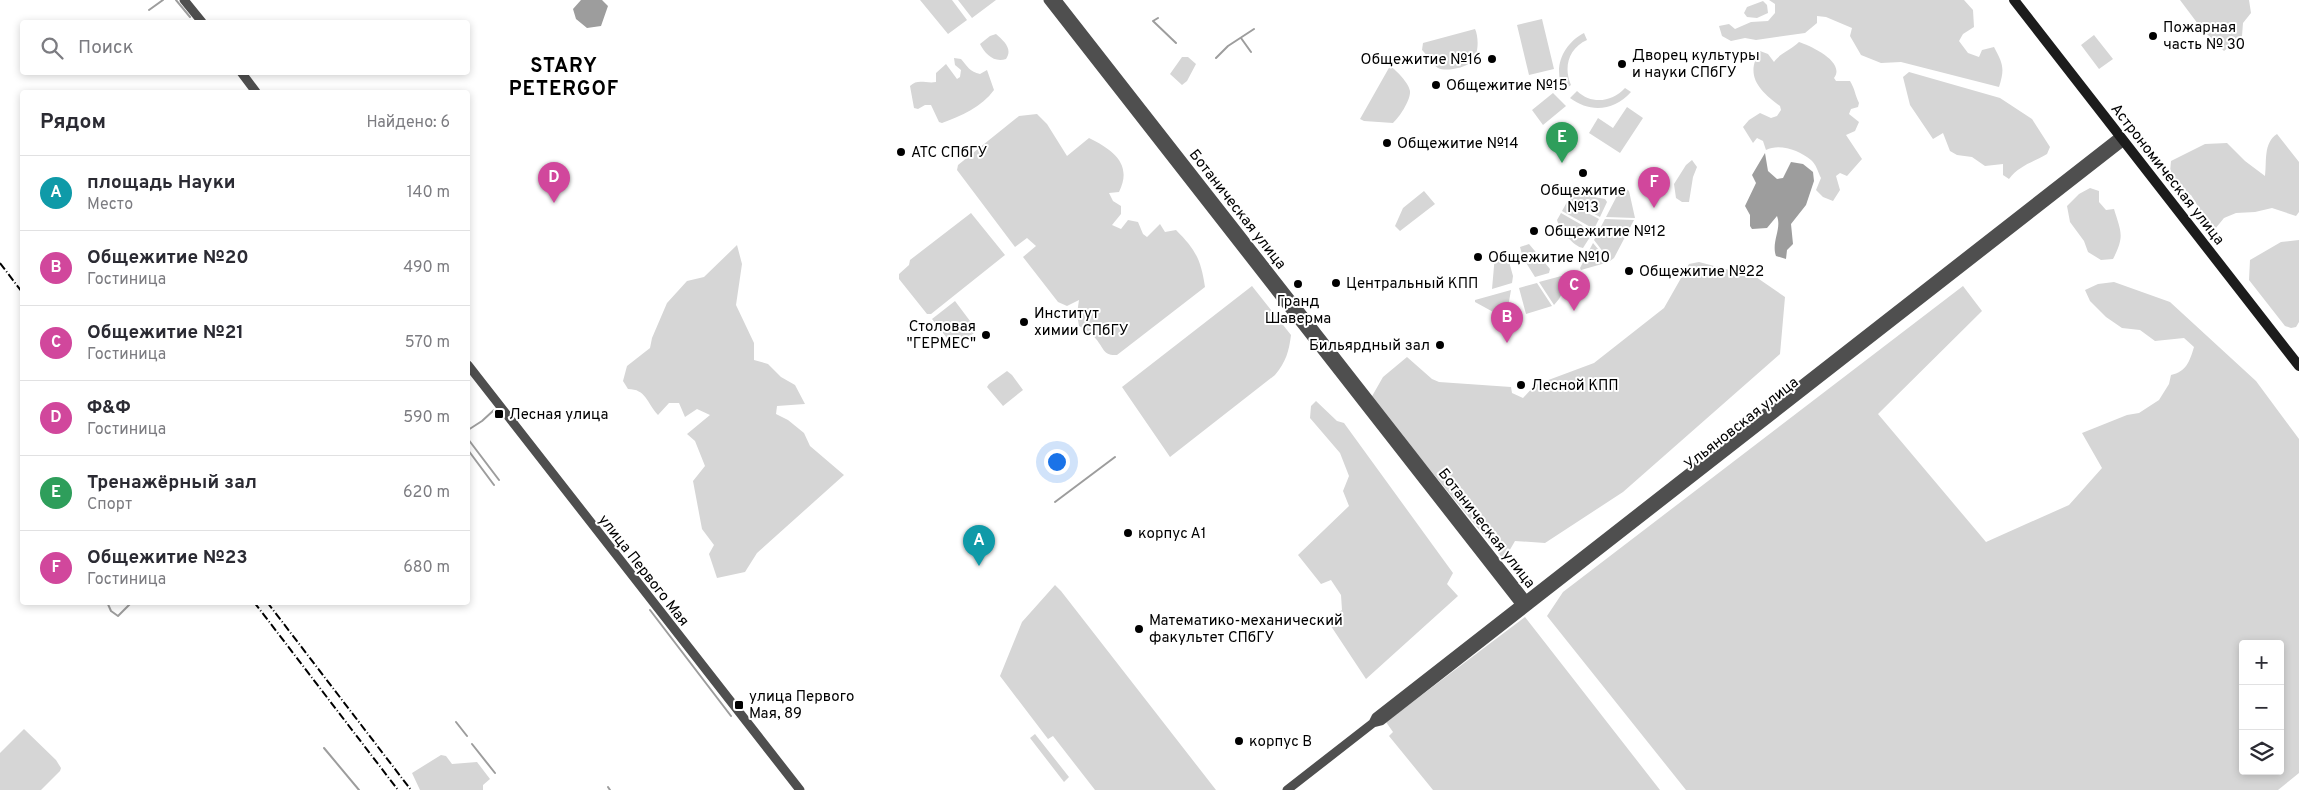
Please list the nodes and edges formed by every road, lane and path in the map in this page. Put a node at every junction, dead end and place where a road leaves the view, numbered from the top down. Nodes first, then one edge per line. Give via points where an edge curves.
1 (184, 0) edge
2 (1048, 0) edge
3 (1057, 0) edge
4 (2014, 0) edge
5 (200, 20) edge
6 (243, 75) edge
7 (254, 90) edge
8 (2122, 139) junction
9 (2299, 366) edge
10 (470, 368) edge
11 (1524, 604) junction
12 (800, 790) edge
13 (1287, 790) edge

1 - 5 street
2 - 11 street, Ботаническая улица
3 - 11 street, Ботаническая улица
4 - 8 main road, Астрономическая улица
6 - 7 street
8 - 9 main road, Астрономическая улица
8 - 11 street, Ульяновская улица
10 - 12 street, улица Первого Мая
11 - 13 street, Ульяновская улица via 1381,721 1373,723

